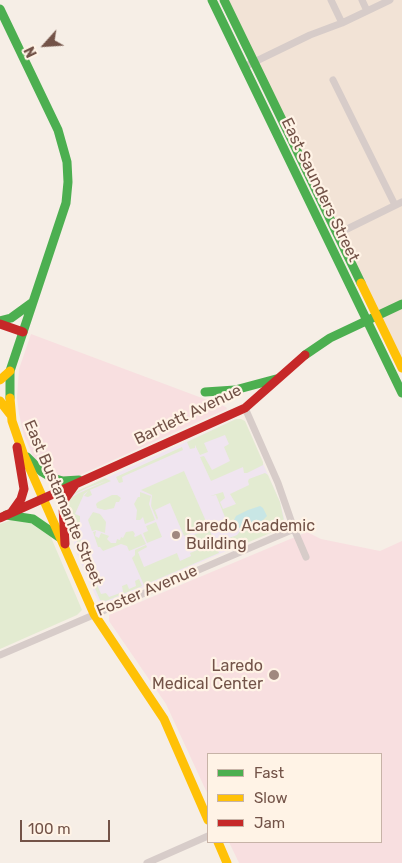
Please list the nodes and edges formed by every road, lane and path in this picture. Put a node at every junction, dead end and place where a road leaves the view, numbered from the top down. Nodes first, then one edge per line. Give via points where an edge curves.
1 (212, 0) edge
2 (331, 0) edge
3 (362, 0) edge
4 (224, 1) edge
5 (386, 1) edge
6 (0, 9) edge
7 (368, 11) junction
8 (342, 22) junction
9 (254, 62) junction
10 (244, 67) junction
11 (333, 80) dead end
12 (286, 153) junction
13 (312, 182) junction
14 (398, 203) edge
15 (337, 234) junction
16 (33, 302) junction
17 (402, 304) edge
18 (377, 316) junction
19 (367, 321) junction
20 (0, 323) edge
21 (23, 332) junction
22 (402, 368) edge
23 (10, 371) junction
24 (281, 377) junction
25 (0, 380) edge
26 (205, 392) dead end
27 (402, 393) edge
28 (0, 401) edge
29 (244, 408) junction
30 (11, 416) junction
31 (17, 438) junction
32 (23, 453) junction
33 (86, 480) junction
34 (75, 484) junction
35 (43, 499) junction
36 (5, 515) edge
37 (294, 529) junction
38 (60, 538) junction
39 (65, 549) junction
40 (306, 557) dead end
41 (94, 614) junction
42 (0, 655) edge
43 (207, 818) edge
44 (207, 836) edge
45 (218, 843) edge
46 (147, 863) edge
47 (227, 863) edge

1 - 10 main road, East Saunders Street
2 - 8 street
3 - 7 street
4 - 9 main road, East Saunders Street
5 - 7 street
6 - 16 main road, East Bustamante Street via 58,130 67,162 66,203
7 - 8 street
8 - 9 street
9 - 10 street
9 - 13 main road, East Saunders Street
10 - 12 main road, East Saunders Street
11 - 14 street
12 - 13 main road via 292,156 304,177
12 - 19 main road, East Saunders Street
13 - 15 main road, East Saunders Street
14 - 15 street
15 - 18 main road, East Saunders Street
16 - 20 main road
16 - 21 main road, East Bustamante Street
17 - 18 main road, Bartlett Avenue
18 - 19 main road, Bartlett Avenue
18 - 22 main road, East Saunders Street
19 - 24 main road, Bartlett Avenue via 330,338
19 - 27 main road, East Saunders Street
20 - 21 main road
21 - 23 main road, East Bustamante Street
23 - 25 main road
23 - 30 main road, East Bustamante Street
24 - 26 main road via 235,390
24 - 29 main road, Bartlett Avenue
28 - 30 main road
29 - 33 main road, Bartlett Avenue
29 - 37 street via 278,483
30 - 31 main road, East Bustamante Street
31 - 32 main road, East Bustamante Street
31 - 36 main road via 24,489 21,499
32 - 33 main road via 52,478
32 - 35 main road, East Bustamante Street
33 - 34 main road, Bartlett Avenue
34 - 35 main road, Bartlett Avenue
34 - 39 main road via 63,507
35 - 36 main road, Bartlett Avenue
35 - 38 main road, East Bustamante Street
36 - 38 main road via 36,520
37 - 40 street
37 - 41 street, Foster Avenue
38 - 39 main road, East Bustamante Street
39 - 41 main road, East Bustamante Street
41 - 42 street, Foster Avenue
41 - 43 main road, East Bustamante Street via 164,720
44 - 46 street
45 - 47 main road

